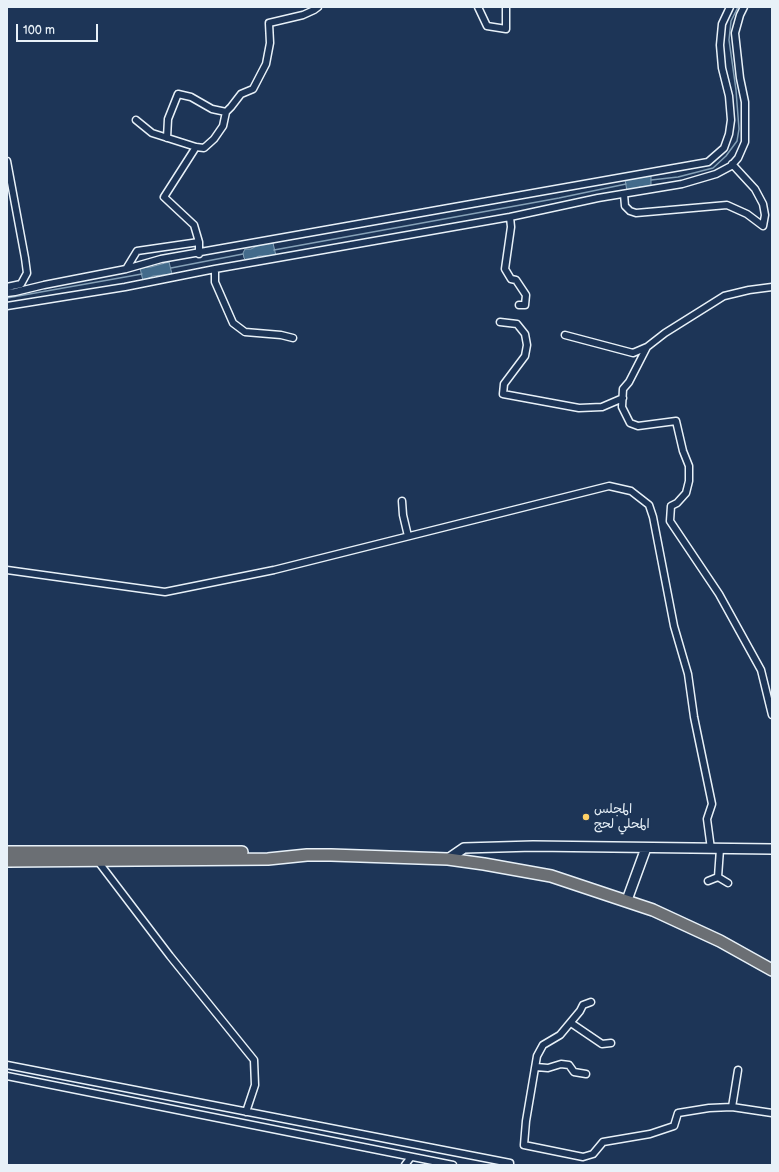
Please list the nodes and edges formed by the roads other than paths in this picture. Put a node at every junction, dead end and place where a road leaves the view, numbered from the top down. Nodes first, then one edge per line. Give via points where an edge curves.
1 (318, 7) edge
2 (478, 7) edge
3 (506, 7) edge
4 (730, 7) edge
5 (744, 7) edge
6 (226, 112) junction
7 (136, 120) dead end
8 (166, 138) junction
9 (196, 147) junction
10 (7, 161) edge
11 (732, 164) junction
12 (624, 194) junction
13 (510, 217) junction
14 (198, 242) junction
15 (198, 254) junction
16 (126, 268) junction
17 (215, 269) junction
18 (21, 284) junction
19 (7, 287) edge
20 (772, 287) edge
21 (26, 289) junction
22 (7, 293) edge
23 (519, 305) dead end
24 (7, 306) edge
25 (500, 322) dead end
26 (565, 335) dead end
27 (293, 338) dead end
28 (647, 347) junction
29 (623, 398) junction
30 (402, 501) dead end
31 (408, 536) junction
32 (7, 570) edge
33 (772, 715) edge
34 (646, 848) junction
35 (710, 848) junction
36 (720, 849) junction
37 (772, 849) edge
38 (7, 852) edge
39 (307, 855) junction
40 (96, 860) junction
41 (448, 860) junction
42 (7, 861) edge
43 (718, 877) junction
44 (708, 881) dead end
45 (728, 883) dead end
46 (626, 900) junction
47 (772, 970) edge
48 (591, 1002) dead end
49 (571, 1023) junction
50 (611, 1044) dead end
51 (7, 1065) edge
52 (536, 1067) junction
53 (738, 1070) dead end
54 (586, 1074) dead end
55 (7, 1076) edge
56 (732, 1107) junction
57 (246, 1112) junction
58 (772, 1113) edge
59 (411, 1156) junction
60 (405, 1165) edge
61 (454, 1165) edge
62 (510, 1165) edge

1 - 6 street via 269,24 270,43 266,64 253,89 241,94
2 - 3 street via 487,26 506,29
4 - 15 street via 722,24 720,45 731,120 724,148 708,162
5 - 11 street via 735,33 745,102 745,142 738,158
6 - 8 street via 212,109 191,97 178,94 168,119
6 - 9 street via 223,126 214,139 204,148
7 - 8 street via 152,133
8 - 9 street
9 - 14 street via 164,197 194,225
10 - 18 street via 27,273
11 - 12 street via 716,174 682,184
11 - 12 street via 755,189 763,204 764,226 747,214 727,205 630,211 625,206
12 - 13 street
13 - 17 street
13 - 23 street via 505,269 526,295 525,305
14 - 15 street
14 - 16 street via 137,251
15 - 16 street
16 - 21 street
17 - 24 street
17 - 27 street via 215,282 233,323 245,332
18 - 19 street
18 - 21 street
20 - 28 street via 724,296 664,333
21 - 22 street
25 - 29 street via 517,324 525,334 527,345 524,356 504,384 503,394 579,408 602,407
26 - 28 street via 633,354
28 - 29 street via 623,389
29 - 33 street via 622,407 630,424 638,426 676,421 689,466 689,482 686,493 671,506 670,521 719,594 761,670
30 - 31 street
31 - 32 street via 274,570 165,592
31 - 35 street via 609,486 631,491 649,505 674,626 688,674 712,804 707,819
34 - 35 main road
34 - 41 main road via 464,848
34 - 46 main road
35 - 36 main road
36 - 37 main road
36 - 43 street
38 - 39 highway via 268,852
39 - 40 highway via 268,859
39 - 41 highway
40 - 42 highway
40 - 57 street via 254,1060 256,1085
41 - 46 highway via 551,876
43 - 44 street
43 - 45 street
46 - 47 highway via 720,941
48 - 49 street via 583,1005
49 - 50 street via 602,1044
49 - 52 street via 560,1035 543,1044 537,1056
51 - 57 street
52 - 54 street via 569,1065 574,1072
52 - 56 street via 524,1145 554,1152 584,1158 593,1154 603,1142 650,1134 674,1126 678,1114
53 - 56 street
55 - 59 street
56 - 58 street
57 - 62 street
59 - 60 street
59 - 61 street

